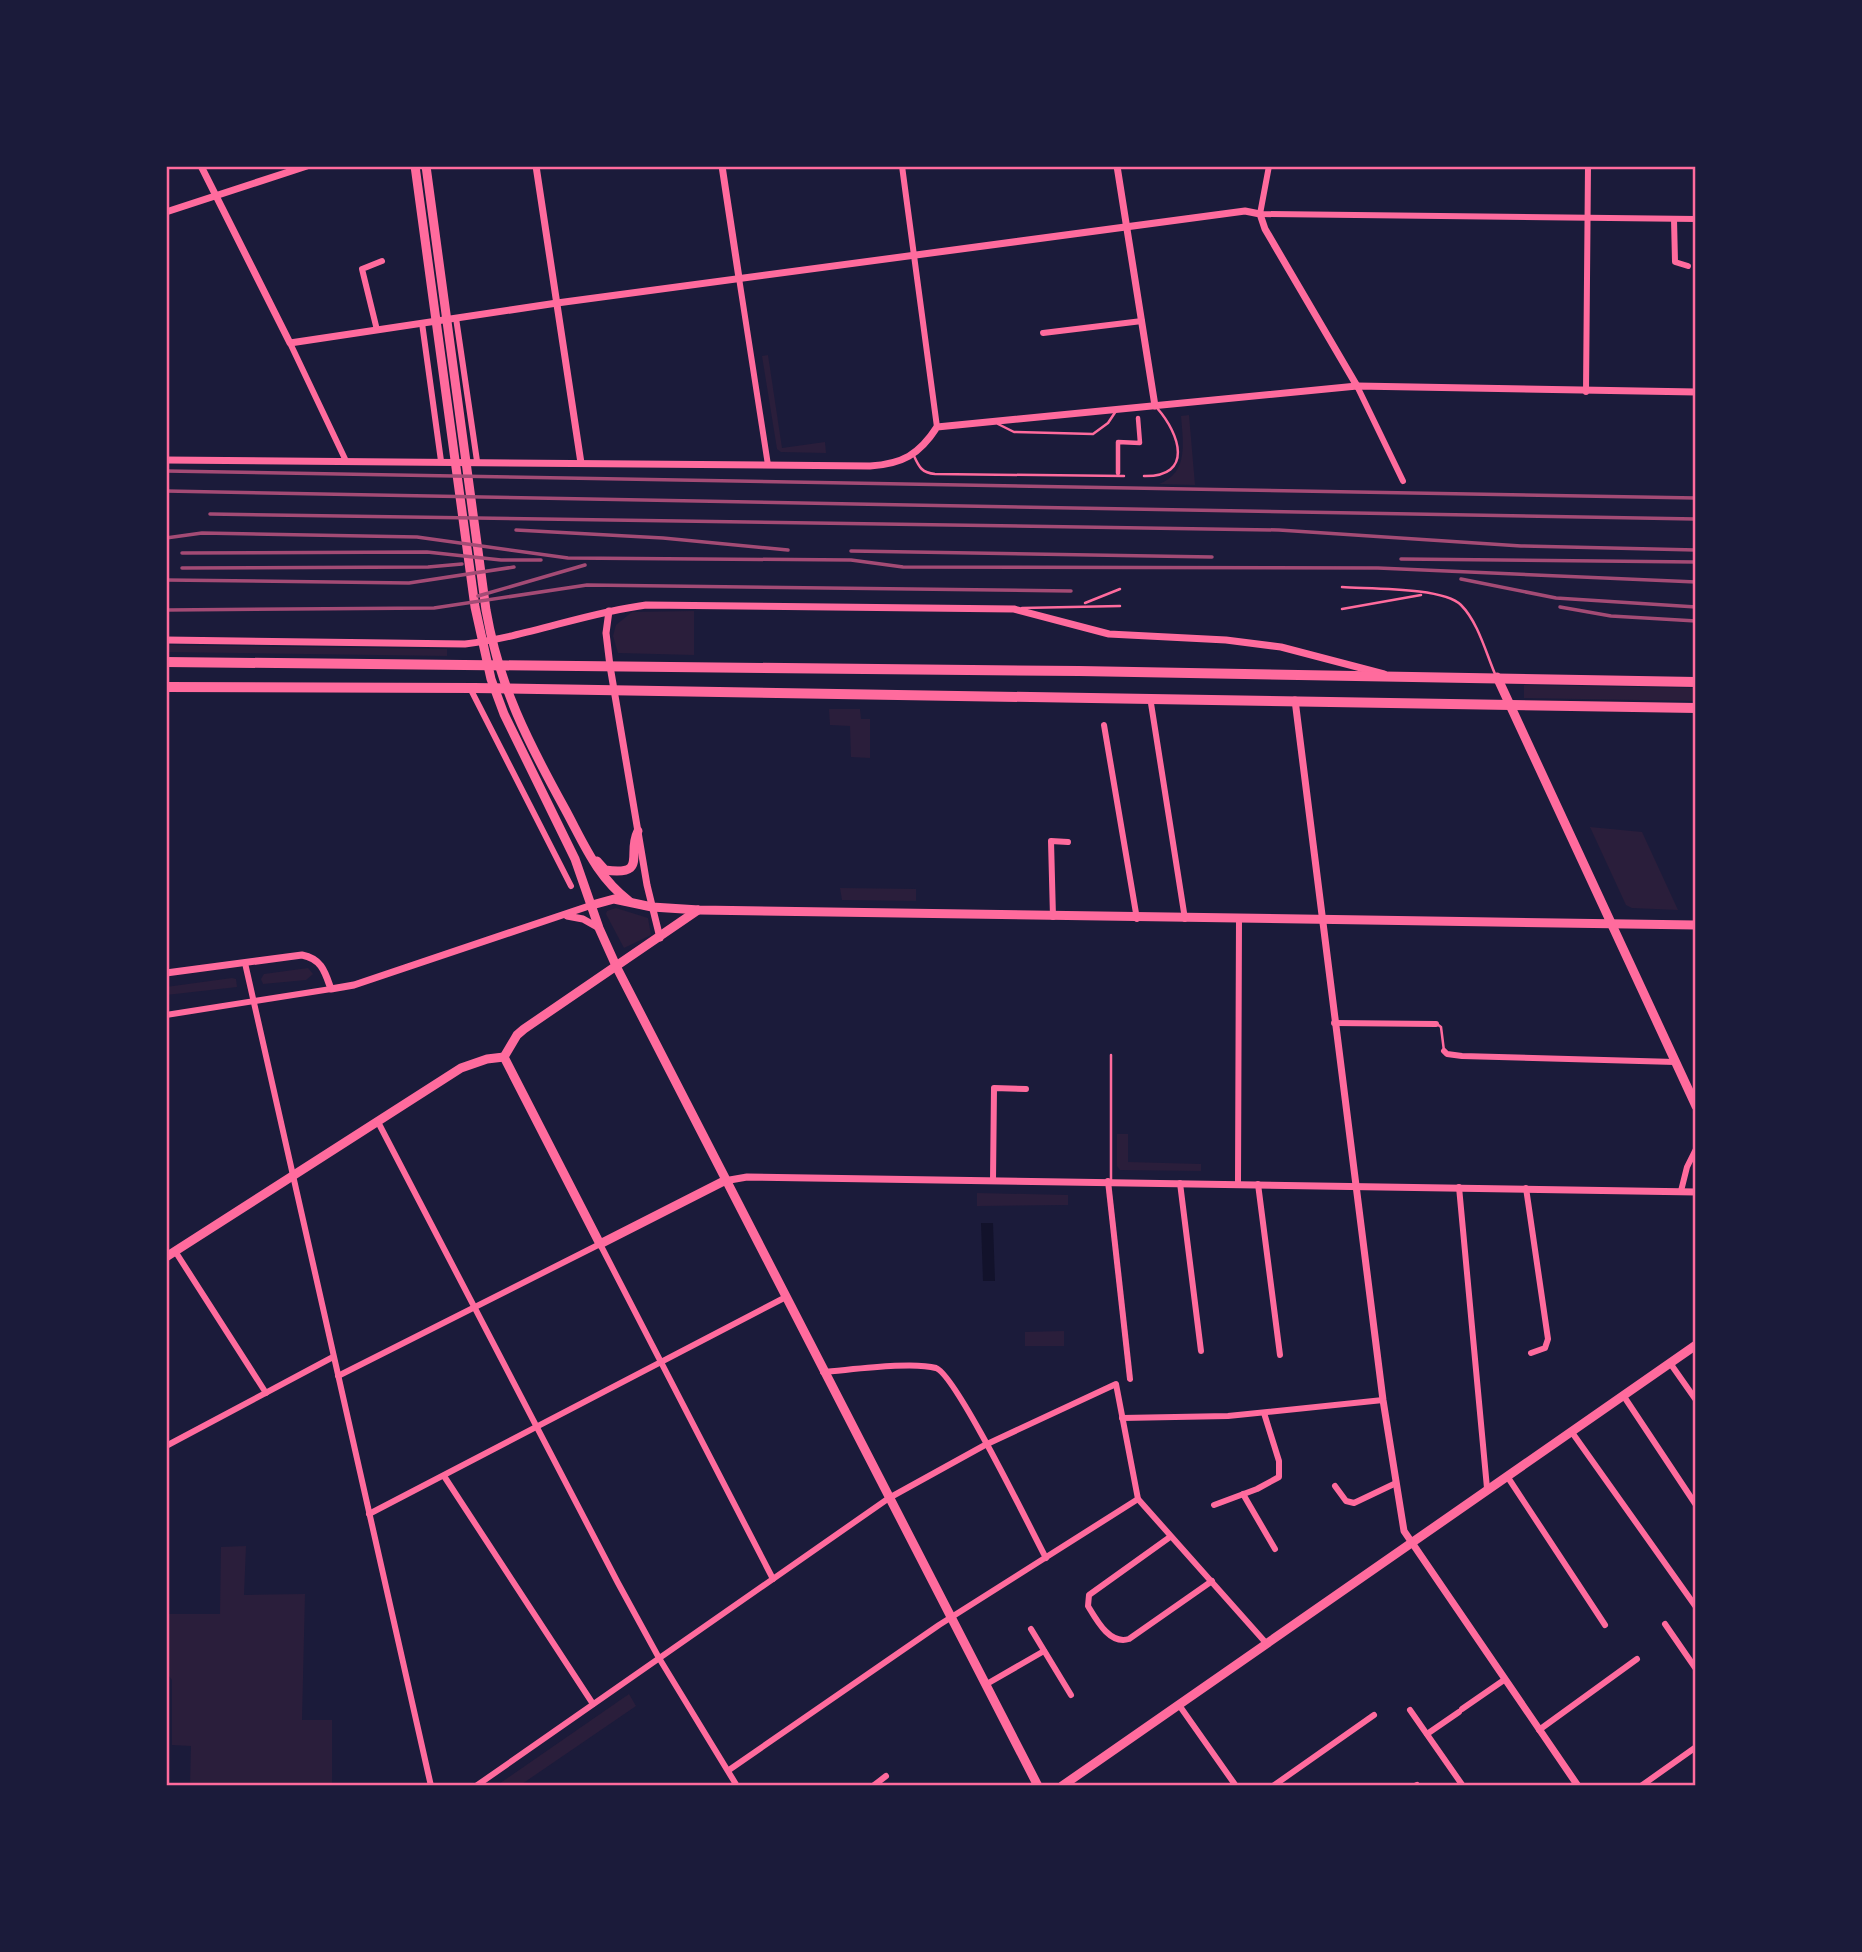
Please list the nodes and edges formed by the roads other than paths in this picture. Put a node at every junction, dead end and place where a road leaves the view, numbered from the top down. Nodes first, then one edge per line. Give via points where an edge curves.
1 (201, 166) edge
2 (307, 166) edge
3 (426, 166) edge
4 (536, 166) edge
5 (722, 166) edge
6 (902, 166) edge
7 (1117, 166) edge
8 (1269, 166) edge
9 (1588, 166) edge
10 (414, 170) edge
11 (216, 196) junction
12 (166, 212) edge
13 (1260, 214) junction
14 (1588, 218) junction
15 (1674, 219) junction
16 (1696, 219) edge
17 (1127, 227) junction
18 (913, 255) junction
19 (382, 261) dead end
20 (1688, 266) dead end
21 (739, 278) junction
22 (557, 303) junction
23 (456, 318) junction
24 (1142, 321) junction
25 (422, 323) junction
26 (377, 330) junction
27 (1043, 332) dead end
28 (290, 343) junction
29 (1357, 386) junction
30 (1586, 392) junction
31 (1696, 392) edge
32 (1155, 406) junction
33 (1118, 410) junction
34 (1138, 418) dead end
35 (992, 422) junction
36 (937, 428) junction
37 (914, 456) junction
38 (166, 460) edge
39 (346, 461) junction
40 (441, 461) junction
41 (477, 461) junction
42 (581, 463) junction
43 (768, 465) junction
44 (1118, 473) dead end
45 (1124, 476) dead end
46 (1144, 476) dead end
47 (1403, 481) dead end
48 (1342, 587) dead end
49 (1120, 589) dead end
50 (1428, 594) junction
51 (1082, 605) junction
52 (1120, 606) dead end
53 (1014, 609) junction
54 (1342, 609) dead end
55 (609, 611) junction
56 (166, 640) edge
57 (166, 662) edge
58 (610, 666) junction
59 (1395, 677) junction
60 (1497, 677) junction
61 (1696, 682) edge
62 (166, 687) edge
63 (470, 688) junction
64 (615, 692) junction
65 (1150, 697) junction
66 (1295, 700) junction
67 (1510, 704) junction
68 (1696, 708) edge
69 (1104, 725) dead end
70 (638, 831) junction
71 (1068, 842) dead end
72 (588, 854) junction
73 (571, 886) dead end
74 (631, 902) junction
75 (592, 905) junction
76 (652, 907) junction
77 (699, 910) junction
78 (563, 915) junction
79 (1053, 917) junction
80 (1137, 919) junction
81 (1185, 919) junction
82 (1239, 919) junction
83 (1322, 919) junction
84 (1611, 924) junction
85 (1696, 925) edge
86 (599, 928) junction
87 (660, 938) junction
88 (245, 963) junction
89 (617, 968) junction
90 (166, 973) edge
91 (331, 989) junction
92 (254, 1002) junction
93 (166, 1015) edge
94 (1334, 1023) junction
95 (1436, 1024) joint
96 (1444, 1051) joint
97 (1111, 1055) dead end
98 (504, 1058) junction
99 (1675, 1062) junction
100 (1026, 1089) dead end
101 (1696, 1106) edge
102 (378, 1122) junction
103 (1696, 1149) edge
104 (292, 1177) junction
105 (993, 1180) junction
106 (724, 1181) junction
107 (1109, 1181) junction
108 (1180, 1183) junction
109 (1238, 1183) junction
110 (1258, 1184) junction
111 (1355, 1185) junction
112 (1459, 1187) junction
113 (1526, 1188) junction
114 (1681, 1191) junction
115 (1696, 1192) edge
116 (600, 1244) junction
117 (170, 1254) edge
118 (784, 1298) junction
119 (475, 1310) junction
120 (1696, 1345) edge
121 (1201, 1351) dead end
122 (1531, 1353) dead end
123 (1280, 1355) dead end
124 (333, 1357) junction
125 (663, 1362) junction
126 (1670, 1363) junction
127 (823, 1372) junction
128 (338, 1376) junction
129 (1130, 1378) dead end
130 (266, 1393) junction
131 (1623, 1395) junction
132 (1383, 1400) junction
133 (1696, 1400) edge
134 (1264, 1413) junction
135 (1122, 1418) junction
136 (536, 1427) junction
137 (1571, 1431) junction
138 (985, 1445) junction
139 (166, 1446) edge
140 (444, 1476) junction
141 (1507, 1476) junction
142 (1394, 1484) junction
143 (1335, 1486) dead end
144 (1487, 1488) junction
145 (1243, 1494) junction
146 (889, 1498) junction
147 (1138, 1499) junction
148 (1214, 1505) dead end
149 (1696, 1505) edge
150 (369, 1514) junction
151 (1170, 1537) junction
152 (1410, 1543) junction
153 (1275, 1549) dead end
154 (1046, 1558) junction
155 (773, 1579) junction
156 (1212, 1581) junction
157 (1696, 1607) edge
158 (950, 1618) junction
159 (1605, 1625) dead end
160 (1665, 1625) dead end
161 (1031, 1629) dead end
162 (1266, 1643) junction
163 (1044, 1651) junction
164 (659, 1658) junction
165 (1637, 1660) dead end
166 (1696, 1670) edge
167 (1504, 1680) junction
168 (985, 1685) junction
169 (1072, 1695) dead end
170 (593, 1704) junction
171 (1179, 1704) junction
172 (1410, 1710) dead end
173 (1374, 1715) dead end
174 (1538, 1730) junction
175 (1427, 1734) junction
176 (1696, 1747) edge
177 (729, 1770) junction
178 (886, 1776) dead end
179 (431, 1786) edge
180 (476, 1786) edge
181 (737, 1786) edge
182 (873, 1786) edge
183 (1038, 1786) edge
184 (1062, 1786) edge
185 (1236, 1786) edge
186 (1273, 1786) edge
187 (1463, 1786) edge
188 (1578, 1786) edge
189 (1641, 1786) edge

1 - 11 street
2 - 11 street
3 - 72 main road via 491,643 510,705
4 - 22 street
5 - 21 street
6 - 18 street
7 - 17 street
8 - 13 street
9 - 14 street
10 - 75 main road via 482,645 504,714 564,833
11 - 12 street
11 - 28 street
13 - 14 street
13 - 17 street via 1245,211
13 - 29 street
14 - 15 street
14 - 30 street
15 - 16 street
15 - 20 street via 1675,262
17 - 18 street
17 - 24 street
18 - 21 street
18 - 36 street
19 - 26 street via 362,269
21 - 22 street
21 - 43 street
22 - 23 street
22 - 42 street
23 - 25 street
23 - 41 street
24 - 27 street
24 - 32 street
25 - 26 street
25 - 40 street
26 - 28 street
28 - 39 street
29 - 30 street
29 - 32 street
29 - 47 street
30 - 31 street
32 - 33 street
32 - 46 lane via 1176,434 1177,455 1162,476
33 - 35 street
33 - 35 lane via 1093,433 1014,432
34 - 44 street via 1140,443 1118,442
35 - 36 street
36 - 37 street
37 - 43 street via 881,465
37 - 45 lane via 920,468 935,474
38 - 39 street
39 - 40 street
40 - 41 street
41 - 42 street
42 - 43 street
48 - 50 lane
49 - 51 lane
50 - 54 lane
50 - 60 lane via 1449,598 1463,607
51 - 52 lane
51 - 53 lane
53 - 55 street via 669,604
53 - 59 street via 1109,634 1281,647
55 - 56 street via 501,640 465,644
55 - 58 street
57 - 58 highway
58 - 59 highway
58 - 64 street
59 - 60 highway
60 - 61 highway
60 - 67 main road
62 - 63 highway
63 - 64 highway
63 - 73 street
64 - 65 highway
64 - 70 street
65 - 66 highway
65 - 81 street
66 - 67 highway
66 - 83 street
67 - 68 highway
67 - 84 main road
69 - 80 street
70 - 72 main road via 635,862 626,871 605,870
70 - 76 street
71 - 79 street via 1051,841
72 - 74 main road via 598,871
74 - 75 main road via 614,899
74 - 76 main road
75 - 78 street
75 - 86 main road
76 - 77 main road
76 - 87 street
77 - 79 main road
77 - 87 main road
78 - 86 street
78 - 91 street
79 - 80 main road
80 - 81 main road
81 - 82 main road
82 - 83 main road
82 - 109 street
83 - 84 main road
83 - 94 street
84 - 85 main road
84 - 99 main road
86 - 89 main road
87 - 89 main road
88 - 90 street
88 - 91 street via 311,957 323,967
88 - 92 street
89 - 98 main road via 524,1029
89 - 106 main road
91 - 92 street
92 - 93 street
92 - 104 street
94 - 95 street
94 - 111 street
95 - 96 lane via 1441,1027
96 - 99 street via 1457,1056
97 - 107 lane
98 - 102 main road via 461,1068
98 - 116 main road
99 - 101 main road
100 - 105 street via 995,1088
102 - 104 main road
102 - 119 street
103 - 114 street
104 - 117 main road
104 - 124 street
105 - 106 street via 747,1177
105 - 107 street
106 - 116 main road
106 - 118 main road
107 - 108 street
107 - 129 street
108 - 109 street
108 - 121 street
109 - 110 street
110 - 111 street
110 - 123 street
111 - 112 street
111 - 132 street
112 - 113 street
112 - 144 street
113 - 114 street
113 - 122 street via 1548,1339 1545,1348
114 - 115 street
116 - 119 street
116 - 125 street
117 - 130 street
118 - 125 street
118 - 127 main road
119 - 128 street
119 - 136 street
120 - 126 main road
124 - 128 street
124 - 130 street
125 - 136 street
125 - 155 street
126 - 131 main road
126 - 133 street
127 - 138 street via 935,1368 951,1381
127 - 146 main road
128 - 150 street
130 - 139 street
131 - 137 main road
131 - 149 street
132 - 134 street
132 - 142 street
134 - 135 street
134 - 145 street via 1280,1473 1277,1480
135 - 138 street via 1116,1384
135 - 147 street
136 - 140 street
136 - 164 street
137 - 141 main road
137 - 157 street
138 - 146 street
138 - 154 street
140 - 150 street
140 - 170 street
141 - 144 main road
141 - 159 street
142 - 143 street via 1354,1503 1346,1501
142 - 152 street
144 - 152 main road
145 - 148 street
145 - 153 street
146 - 155 street
146 - 158 main road
147 - 151 street
147 - 154 street
150 - 179 street
151 - 156 street
151 - 156 street via 1087,1598 1090,1611 1112,1637 1120,1641 1132,1637
152 - 162 main road
152 - 167 street
154 - 158 street
155 - 164 street
156 - 162 street
158 - 168 main road
158 - 177 street
160 - 166 street
161 - 163 street
162 - 171 main road
163 - 168 street
163 - 169 street
164 - 170 street
164 - 177 street
165 - 174 street
167 - 174 street
167 - 175 street
168 - 183 main road
170 - 180 street
171 - 184 main road
171 - 185 street
172 - 175 street
173 - 186 street
174 - 188 street
175 - 187 street
176 - 189 street
177 - 181 street
178 - 182 street

